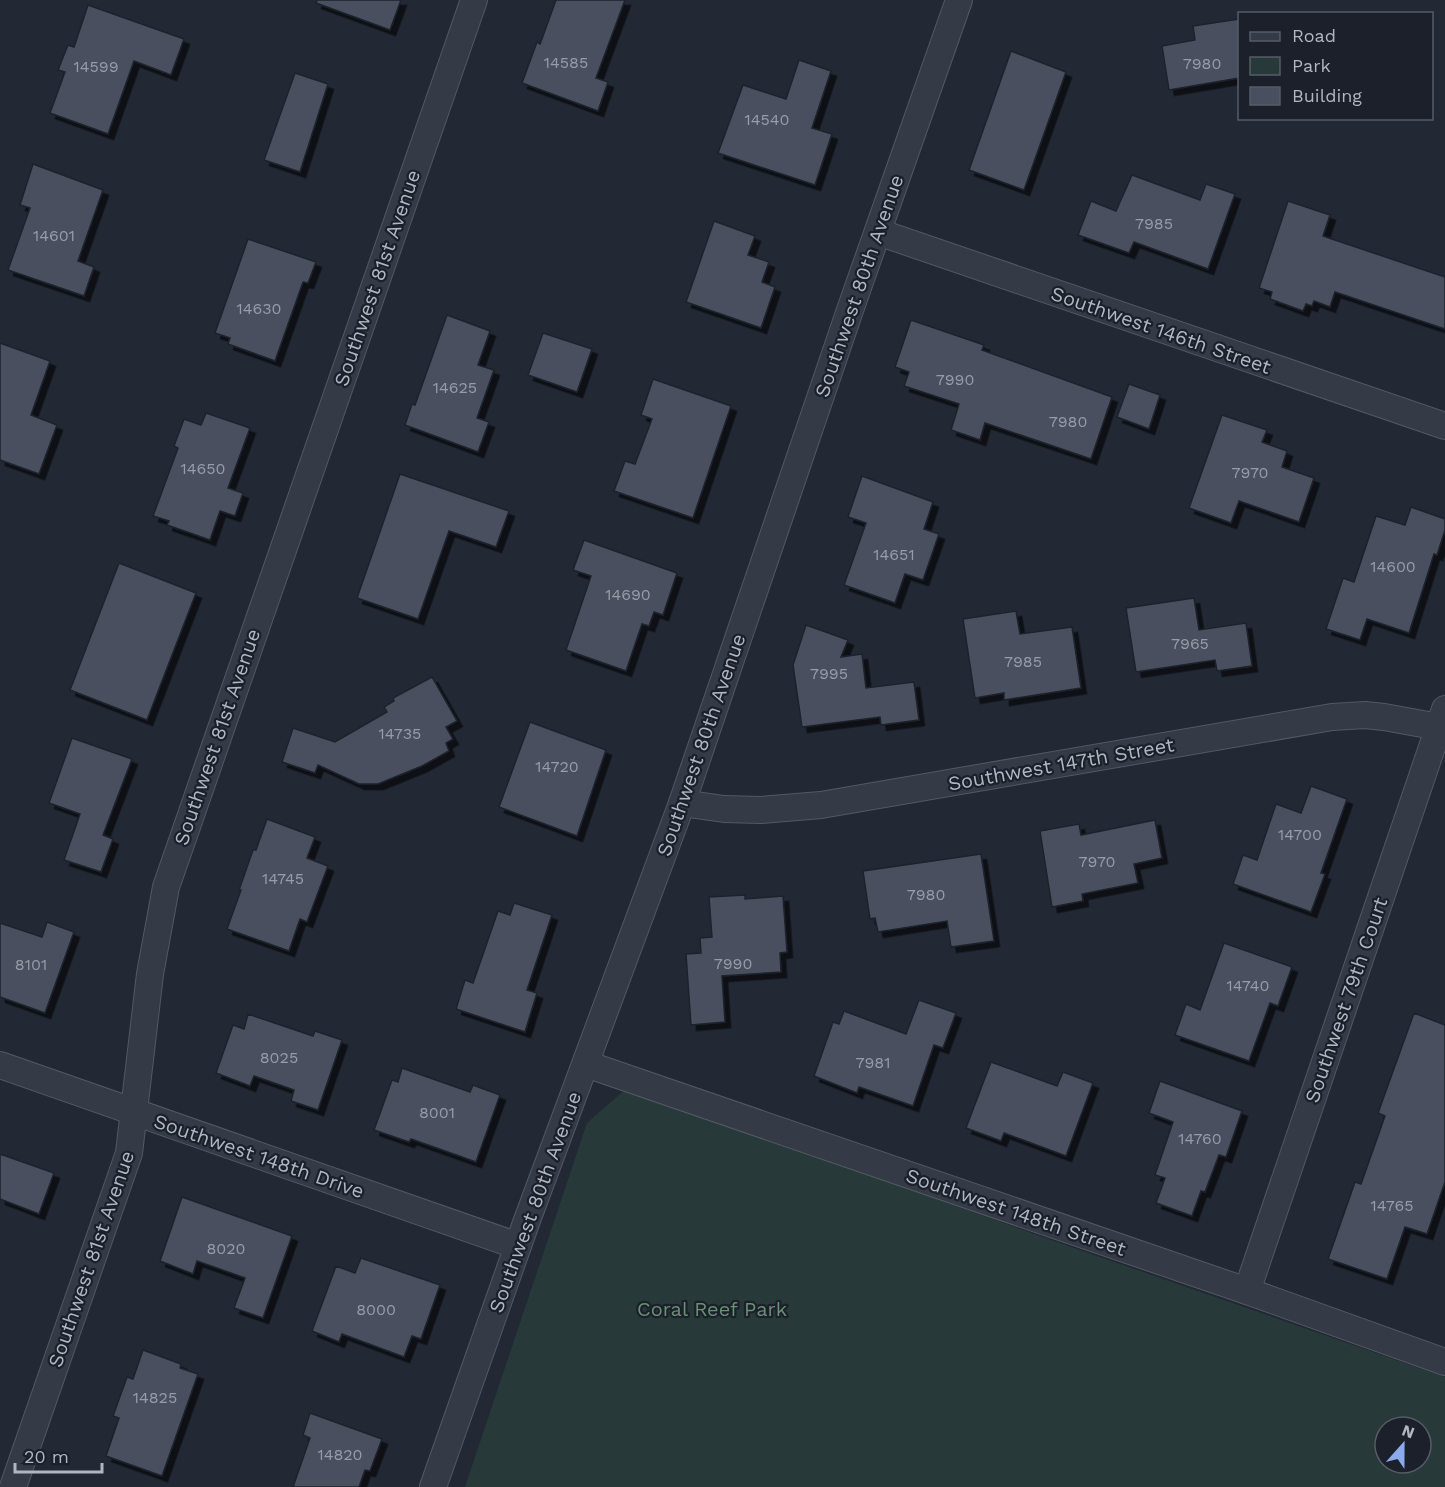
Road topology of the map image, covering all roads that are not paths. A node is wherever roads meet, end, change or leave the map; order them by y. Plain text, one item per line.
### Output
1 (474, 0) edge
2 (960, 0) edge
3 (878, 232) junction
4 (1445, 426) edge
5 (1442, 718) edge
6 (682, 803) junction
7 (586, 1064) junction
8 (0, 1065) edge
9 (135, 1113) junction
10 (518, 1246) junction
11 (1247, 1291) junction
12 (1445, 1362) edge
13 (14, 1487) edge
14 (433, 1487) edge

1 - 9 street, Southwest 81st Avenue
2 - 3 street, Southwest 80th Avenue
3 - 4 street, Southwest 146th Street
3 - 6 street, Southwest 80th Avenue
5 - 6 street, Southwest 147th Street
5 - 11 street, Southwest 79th Court
6 - 7 street, Southwest 80th Avenue
7 - 10 street, Southwest 80th Avenue
7 - 11 street, Southwest 148th Street
8 - 9 street, Southwest 148th Drive
9 - 10 street, Southwest 148th Drive
9 - 13 street, Southwest 81st Avenue
10 - 14 street, Southwest 80th Avenue
11 - 12 street, Southwest 148th Street

